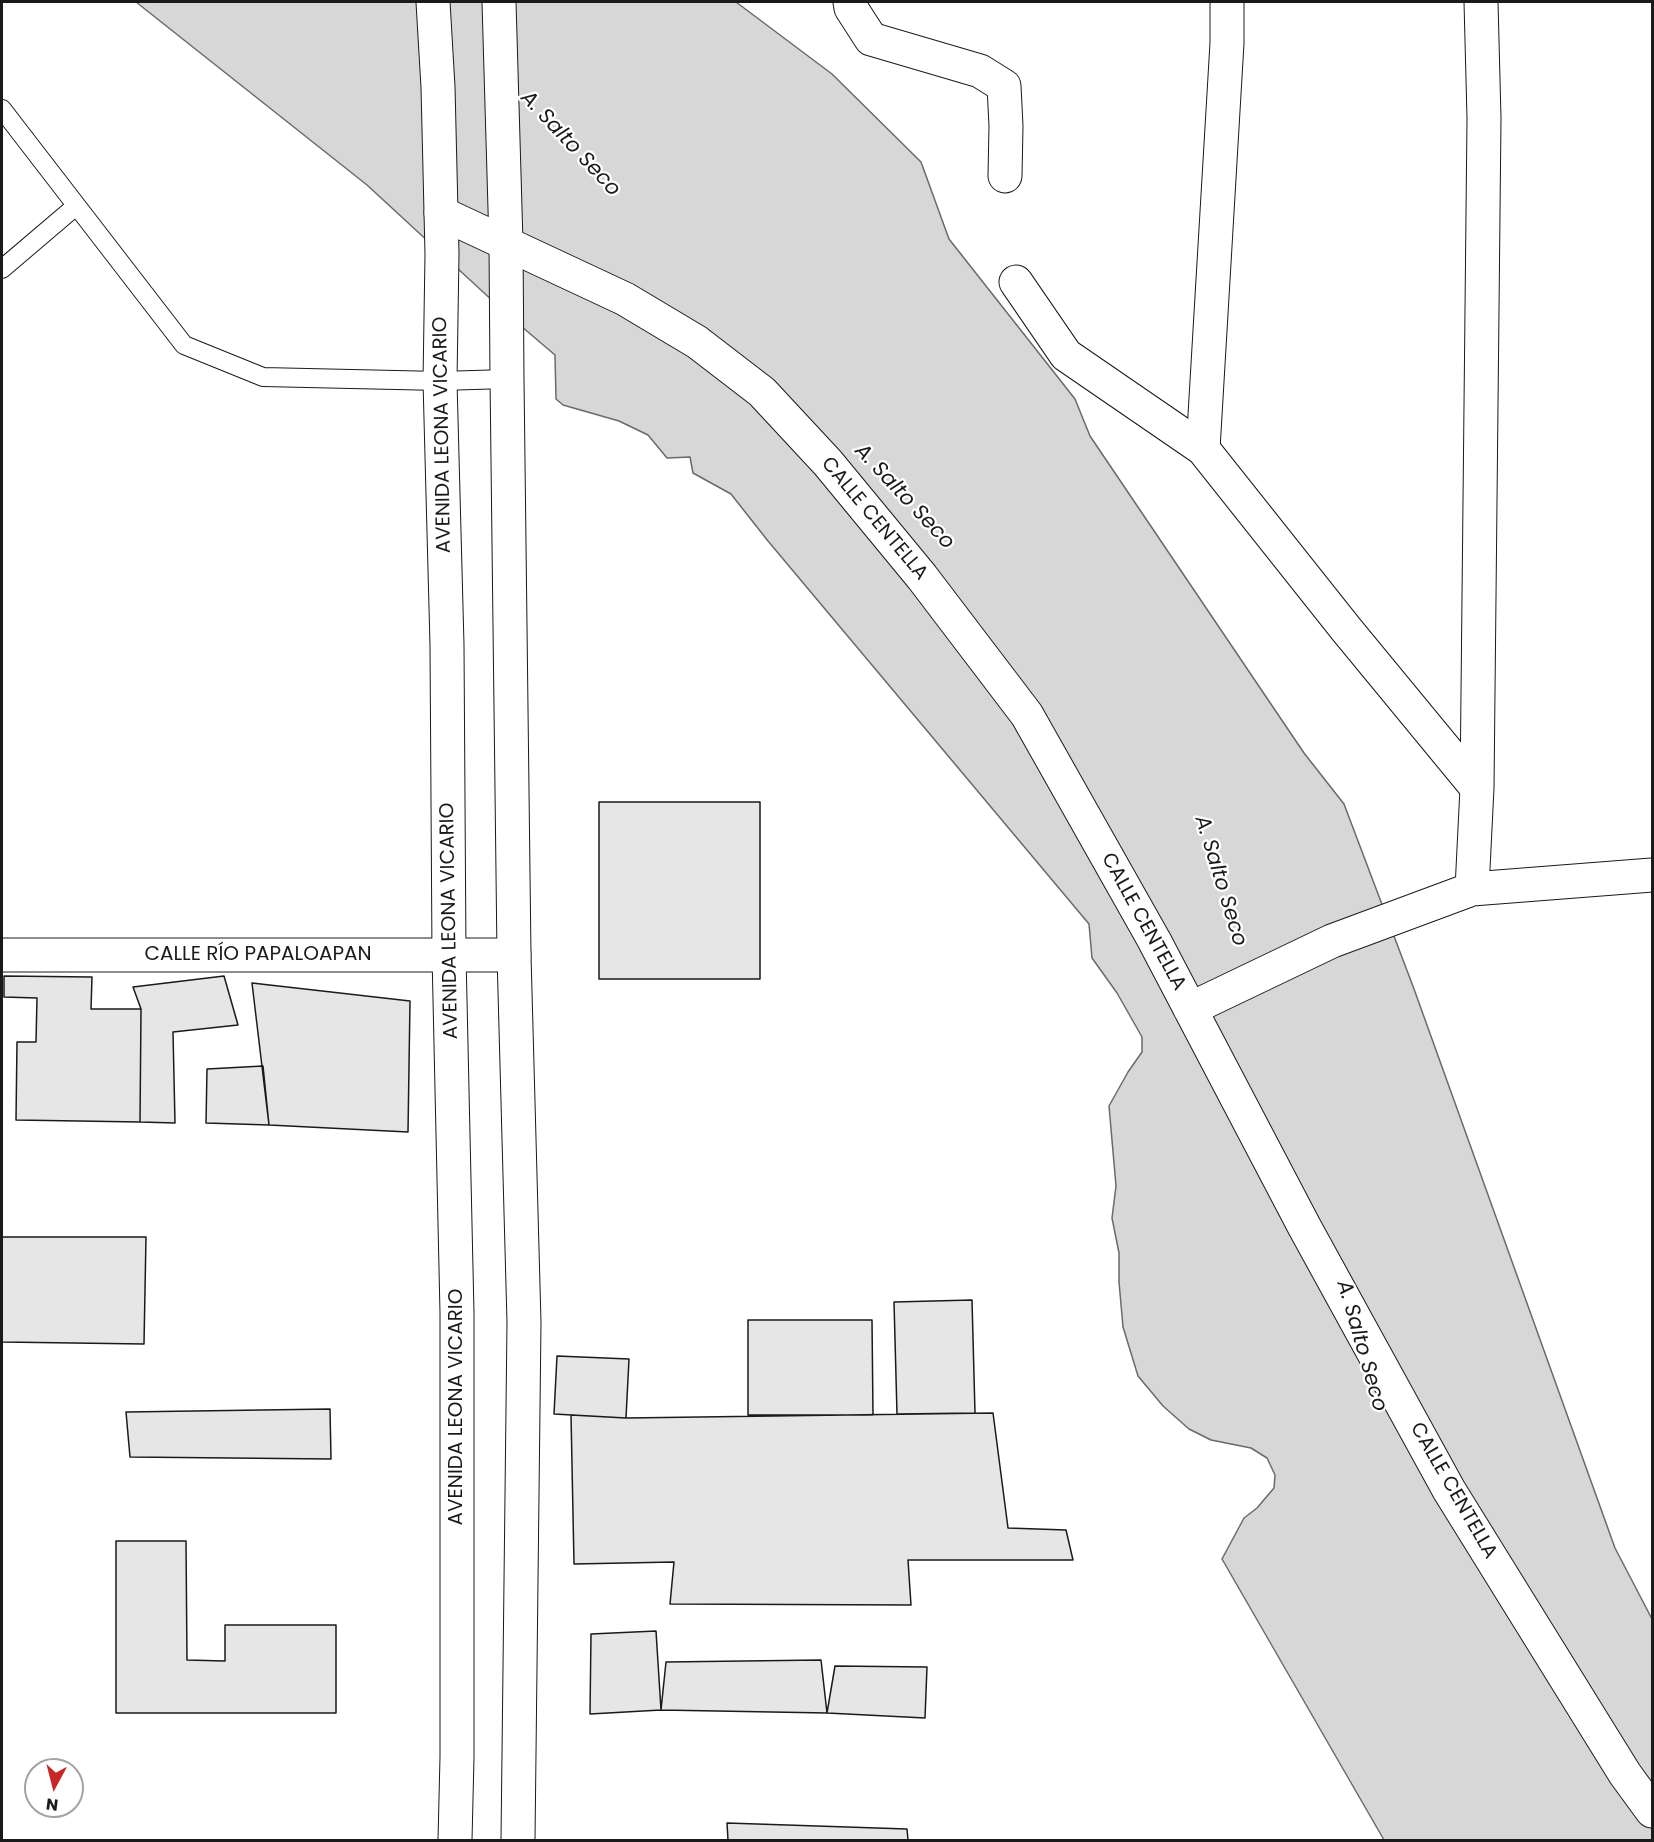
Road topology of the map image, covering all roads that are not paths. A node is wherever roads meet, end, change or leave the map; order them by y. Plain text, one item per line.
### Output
1 (433, 2) edge
2 (499, 2) edge
3 (850, 2) edge
4 (1227, 2) edge
5 (1481, 2) edge
6 (2, 109) edge
7 (1005, 176) dead end
8 (76, 206) junction
9 (441, 213) junction
10 (506, 243) junction
11 (2, 269) edge
12 (1016, 282) dead end
13 (507, 379) junction
14 (441, 381) junction
15 (1203, 449) junction
16 (1477, 788) junction
17 (1653, 875) edge
18 (1472, 889) junction
19 (2, 955) edge
20 (449, 955) junction
21 (514, 955) junction
22 (1190, 1009) junction
23 (1653, 1811) edge
24 (455, 1840) edge
25 (518, 1840) edge

1 - 9 street, AVENIDA LEONA VICARIO
2 - 10 street
3 - 7 street
4 - 15 street
5 - 16 street
6 - 8 lane
8 - 11 lane
8 - 14 lane
9 - 10 street, CALLE CENTELLA
9 - 14 street, AVENIDA LEONA VICARIO
10 - 13 street
10 - 22 street, CALLE CENTELLA
12 - 15 street
13 - 14 lane
13 - 21 street
14 - 20 street, AVENIDA LEONA VICARIO
15 - 16 street
16 - 18 street
17 - 18 street
18 - 22 street
19 - 20 street, CALLE RÍO PAPALOAPAN
20 - 21 street, CALLE RÍO PAPALOAPAN
20 - 24 street, AVENIDA LEONA VICARIO
21 - 25 street
22 - 23 street, CALLE CENTELLA

